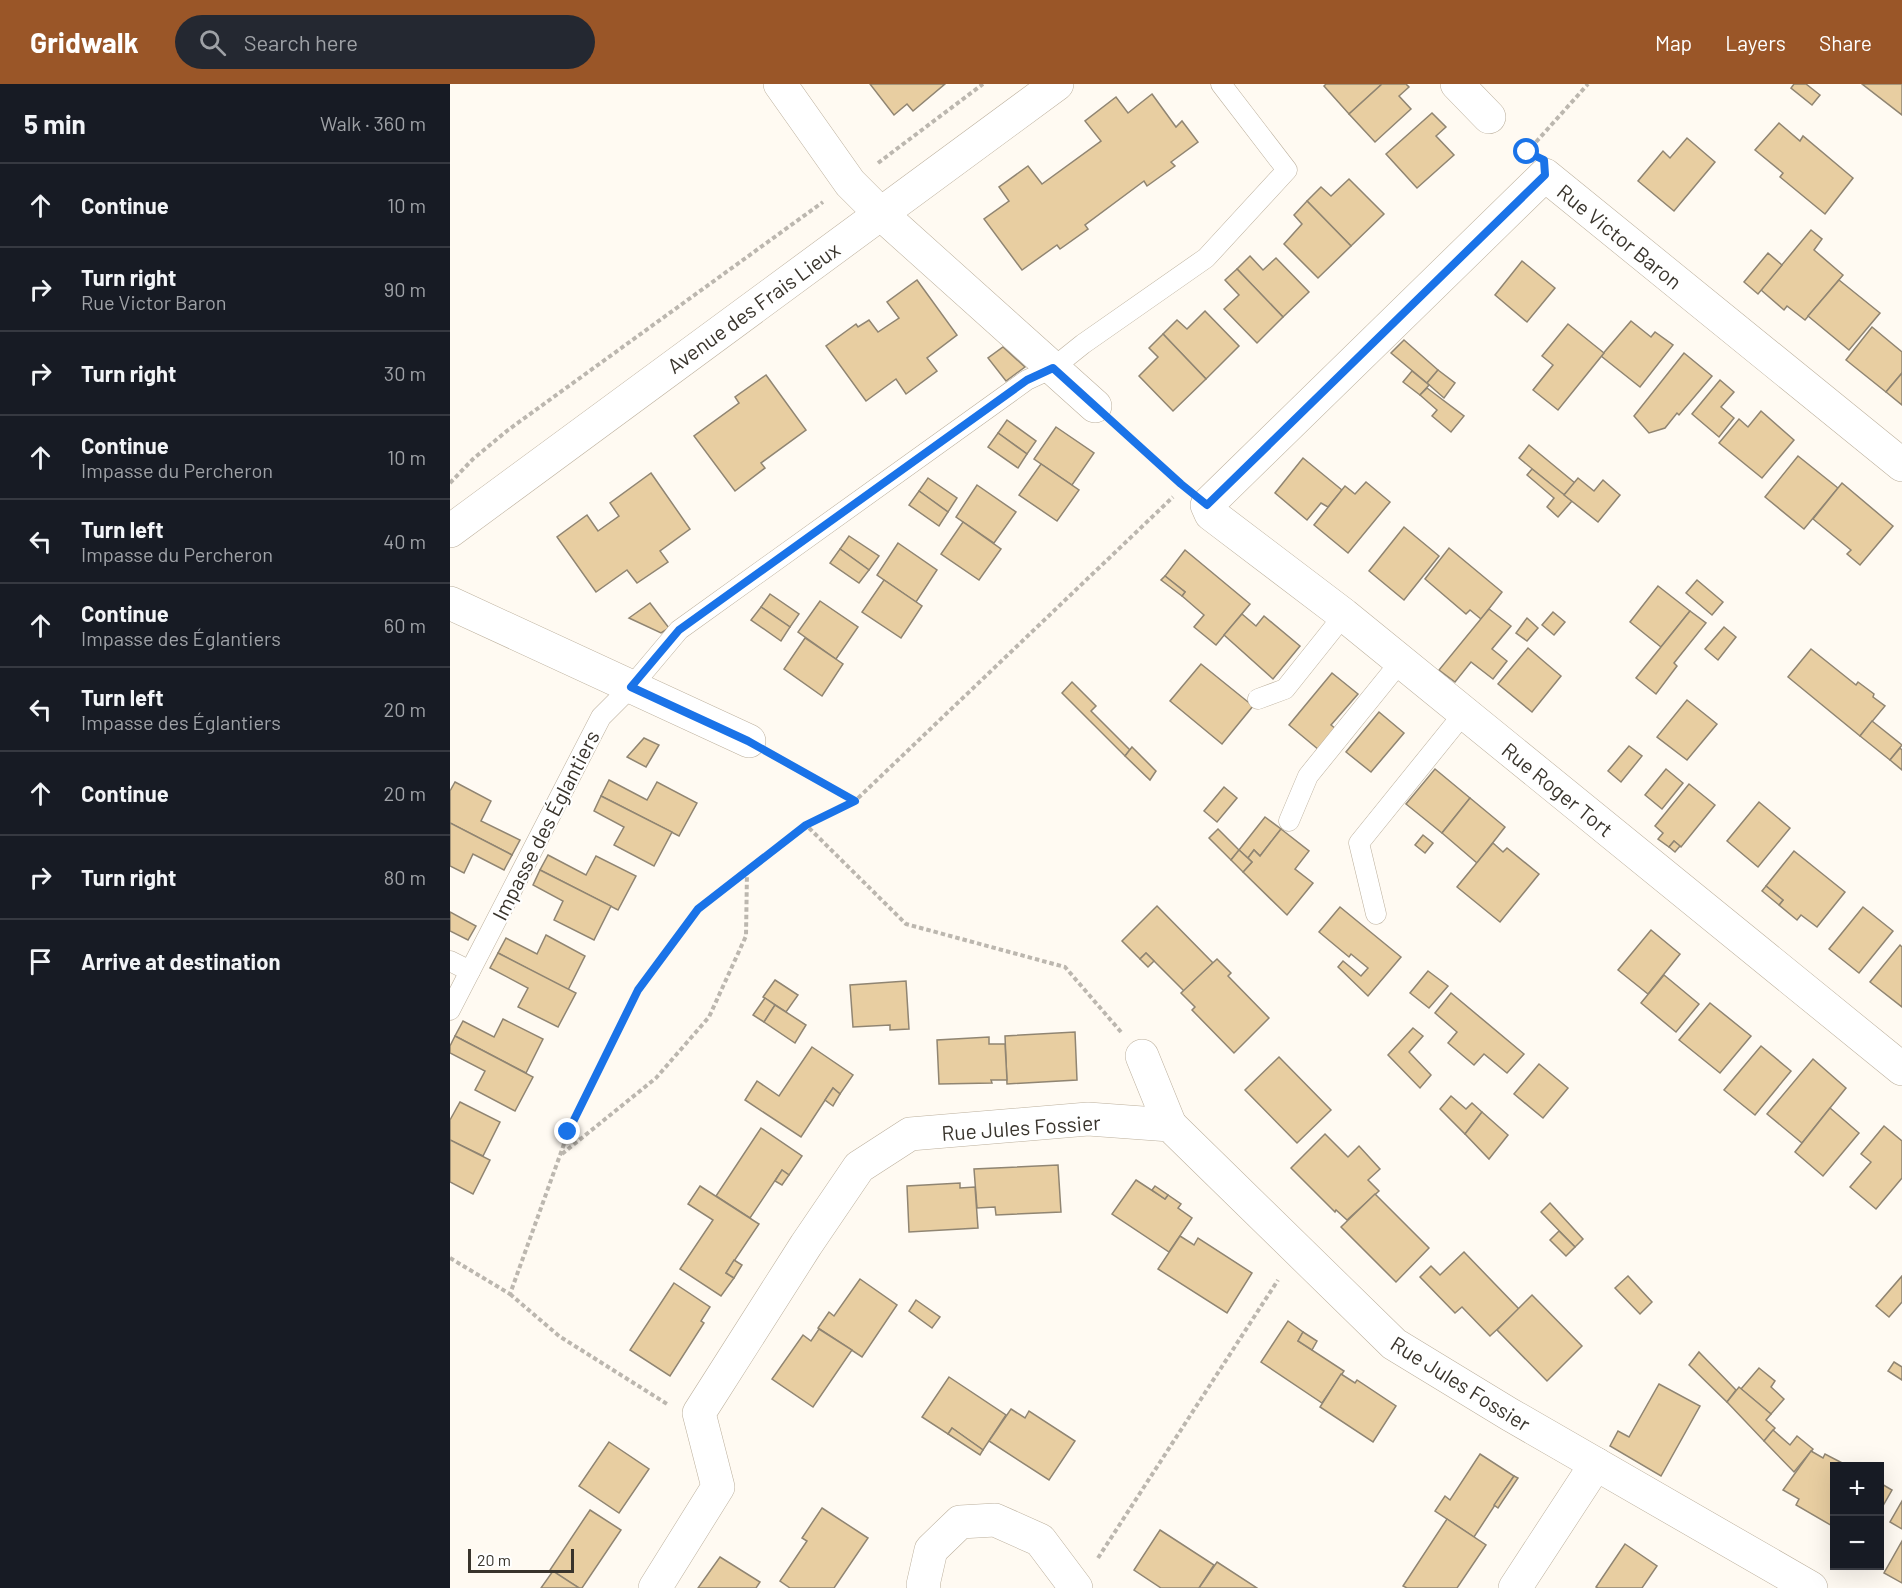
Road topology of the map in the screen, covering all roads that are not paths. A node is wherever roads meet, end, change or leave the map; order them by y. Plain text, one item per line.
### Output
1 (780, 84) edge
2 (1057, 84) edge
3 (1221, 84) edge
4 (1457, 84) edge
5 (1489, 117) dead end
6 (880, 213) junction
7 (1053, 368) junction
8 (1095, 406) road end
9 (1902, 465) edge
10 (1209, 509) joint
11 (450, 531) edge
12 (450, 603) edge
13 (1344, 615) junction
14 (1401, 661) junction
15 (631, 687) junction
16 (1258, 699) dead end
17 (1464, 713) junction
18 (748, 741) road end
19 (1290, 821) dead end
20 (1376, 914) dead end
21 (450, 961) edge
22 (470, 971) junction
23 (450, 1010) edge
24 (1142, 1056) road end
25 (1902, 1069) edge
26 (1170, 1125) junction
27 (1596, 1464) junction
28 (1074, 1587) edge
29 (655, 1588) edge
30 (924, 1588) edge
31 (1515, 1588) edge
32 (1811, 1588) edge

1 - 6 street
2 - 6 street, Avenue des Frais Lieux
3 - 7 lane, Impasse des Églantiers
4 - 5 street
6 - 7 street
6 - 11 street, Avenue des Frais Lieux
7 - 8 street
7 - 15 lane, Impasse des Églantiers
9 - 10 street, Rue Victor Baron
10 - 13 street, Rue Roger Tort
12 - 15 street
13 - 14 street, Rue Roger Tort
13 - 16 lane
14 - 17 street, Rue Roger Tort
14 - 19 lane
15 - 18 street
15 - 22 lane, Impasse des Églantiers
17 - 20 lane
17 - 25 street, Rue Roger Tort
21 - 22 lane
22 - 23 lane, Impasse des Églantiers
24 - 26 street
26 - 27 street, Rue Jules Fossier
26 - 29 street, Rue Jules Fossier
27 - 31 street
27 - 32 street, Rue Jules Fossier
28 - 30 street

